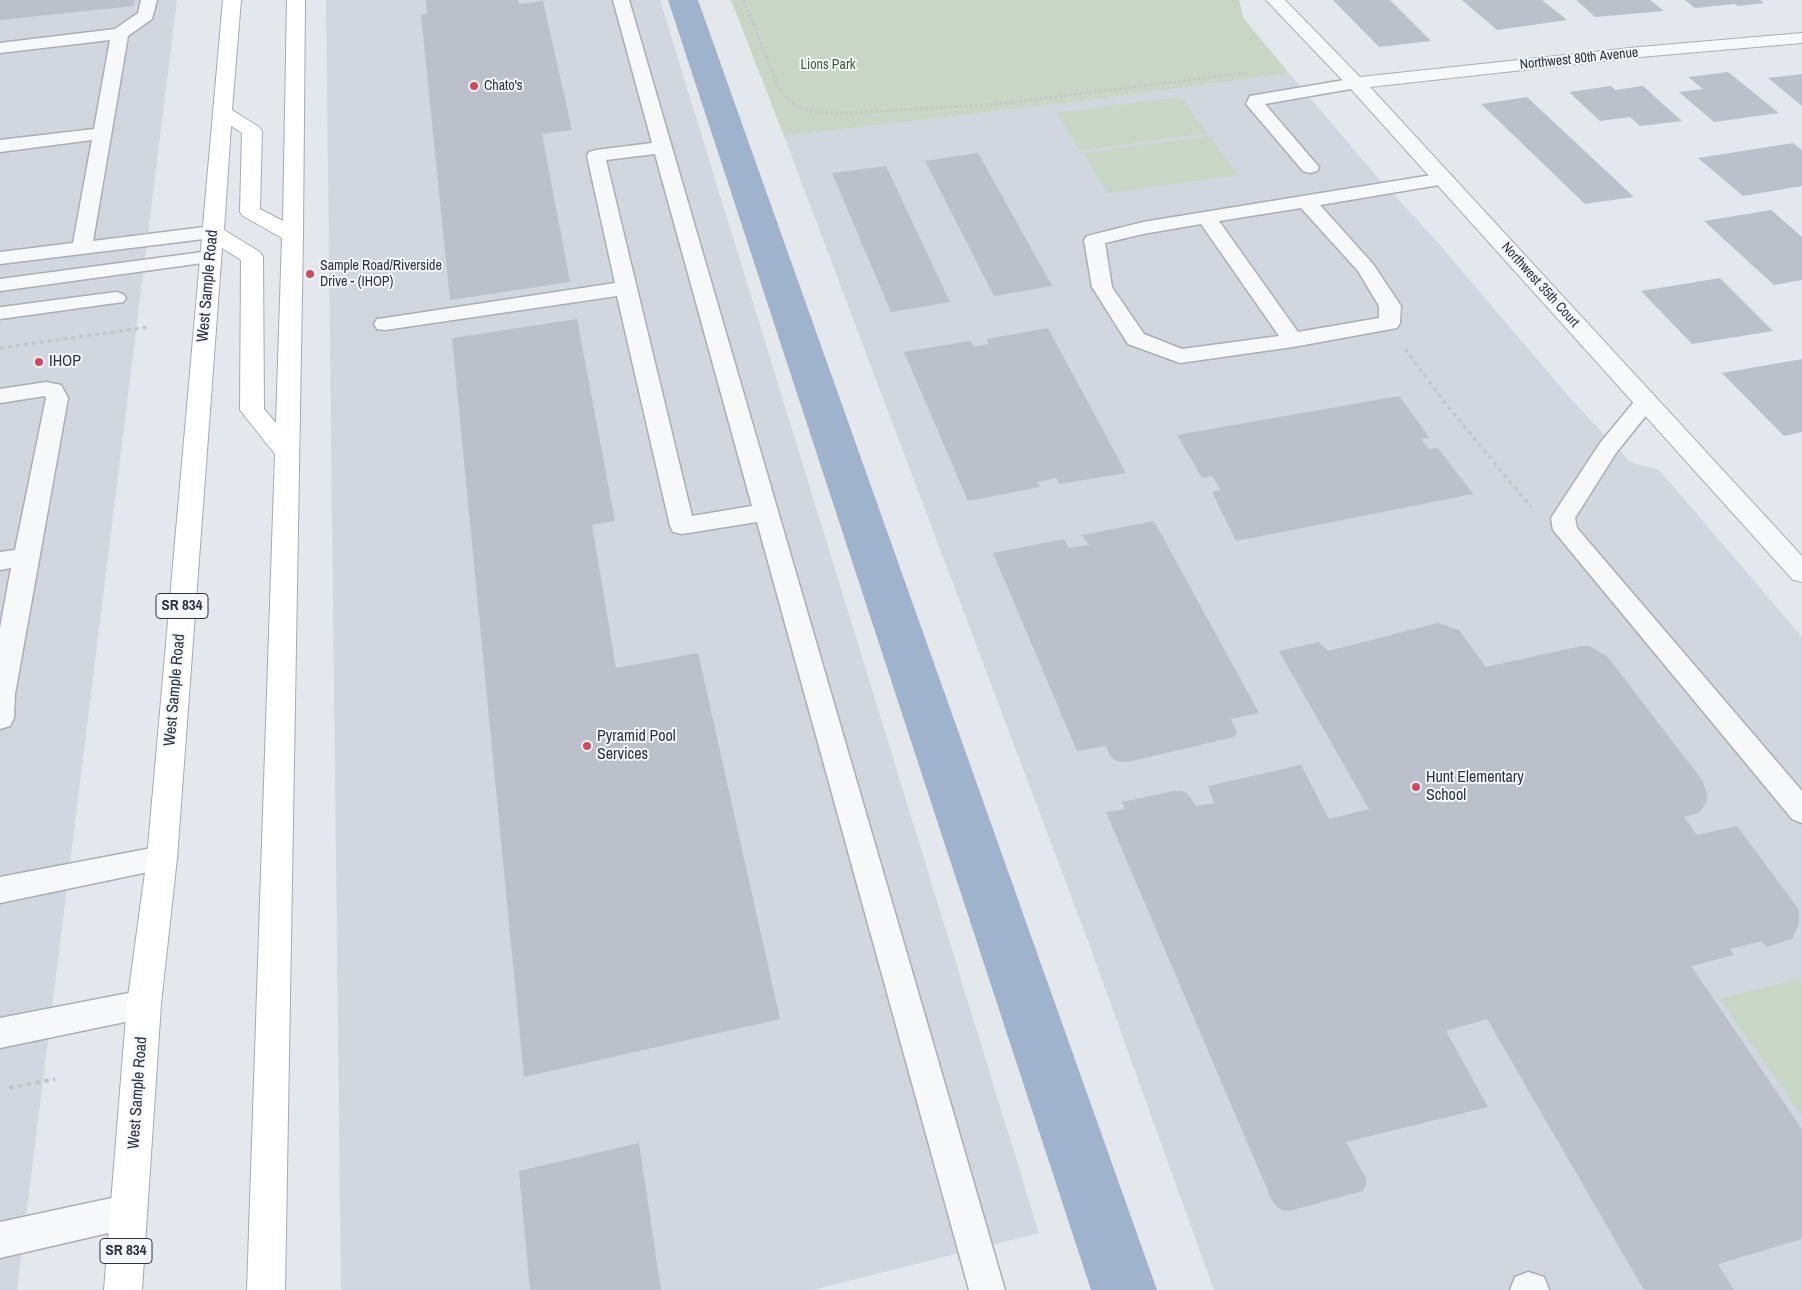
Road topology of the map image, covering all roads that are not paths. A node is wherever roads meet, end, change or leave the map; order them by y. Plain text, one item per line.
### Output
1 (149, 0) edge
2 (232, 0) edge
3 (296, 0) edge
4 (621, 0) edge
5 (1275, 0) edge
6 (120, 34) junction
7 (1802, 38) edge
8 (0, 48) edge
9 (1356, 83) junction
10 (222, 111) junction
11 (103, 132) junction
12 (0, 146) edge
13 (663, 147) junction
14 (1310, 167) dead end
15 (1444, 179) junction
16 (1306, 201) junction
17 (1206, 217) junction
18 (293, 235) junction
19 (211, 244) junction
20 (82, 247) junction
21 (0, 258) edge
22 (4, 284) edge
23 (626, 288) junction
24 (116, 298) dead end
25 (1, 313) edge
26 (385, 324) dead end
27 (1293, 340) junction
28 (0, 396) edge
29 (1646, 402) junction
30 (286, 450) junction
31 (766, 512) junction
32 (26, 557) junction
33 (0, 561) edge
34 (1802, 574) edge
35 (0, 718) edge
36 (1802, 811) edge
37 (162, 858) junction
38 (0, 890) edge
39 (144, 1004) junction
40 (0, 1033) edge
41 (130, 1211) junction
42 (0, 1240) edge
43 (122, 1290) edge
44 (266, 1290) edge
45 (987, 1290) edge

1 - 6 lane
2 - 10 main road, West Sample Road / SR 834
3 - 18 main road
4 - 13 lane
5 - 9 street, Northwest 35th Court
6 - 8 lane
6 - 11 lane
7 - 9 street, Northwest 80th Avenue
9 - 14 lane
9 - 15 street, Northwest 35th Court
10 - 18 main road
10 - 19 main road, West Sample Road / SR 834
11 - 12 lane
11 - 20 lane
13 - 23 lane
13 - 31 lane
15 - 16 lane
15 - 29 street, Northwest 35th Court
16 - 17 lane
16 - 27 lane
17 - 27 lane
17 - 27 lane
18 - 30 main road
19 - 20 lane
19 - 22 lane
19 - 30 main road
19 - 37 main road, West Sample Road / SR 834
20 - 21 lane
22 - 25 lane
23 - 26 lane
23 - 31 lane
24 - 25 lane
28 - 32 lane
29 - 34 street, Northwest 35th Court
29 - 36 lane
30 - 44 main road
31 - 45 lane
32 - 33 lane
32 - 35 lane
37 - 38 lane
37 - 39 main road, West Sample Road / SR 834
39 - 40 lane
39 - 41 main road, West Sample Road / SR 834
41 - 42 lane
41 - 43 main road, West Sample Road / SR 834

